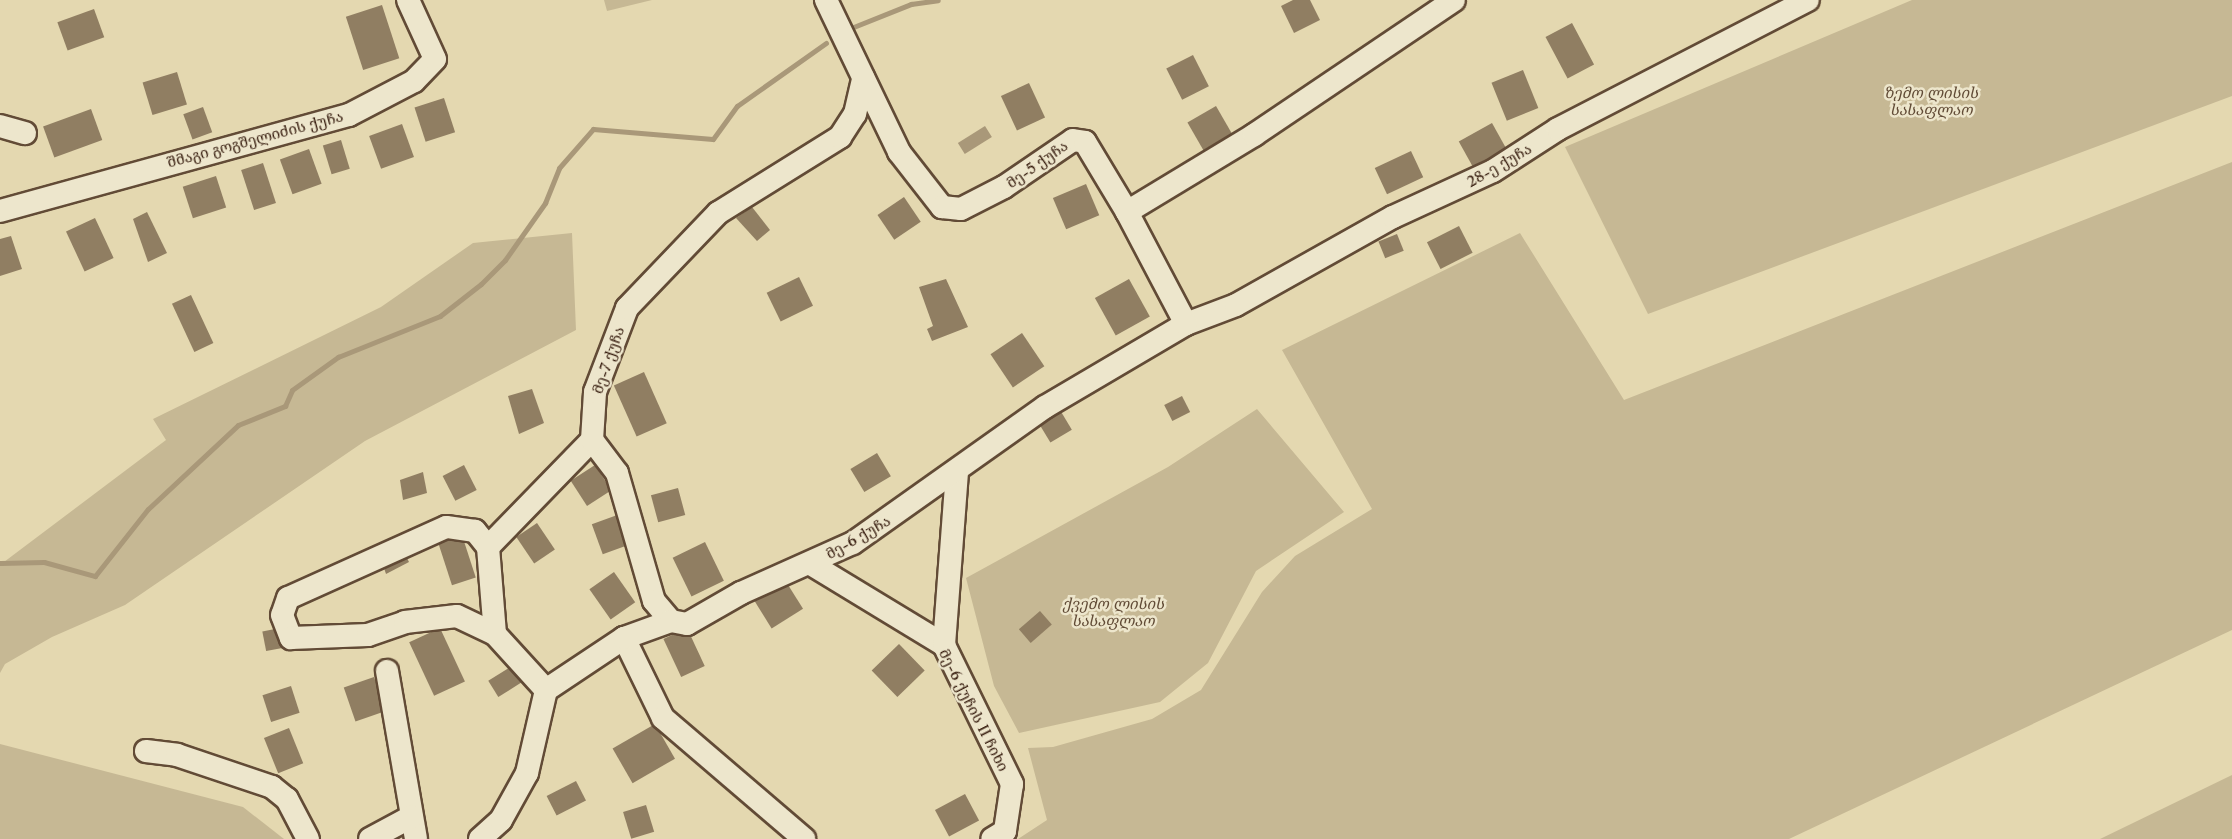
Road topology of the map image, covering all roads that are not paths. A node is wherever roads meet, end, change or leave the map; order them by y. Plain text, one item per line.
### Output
1 (408, 0) edge
2 (826, 0) edge
3 (1454, 0) edge
4 (1809, 0) edge
5 (863, 78) junction
6 (0, 126) edge
7 (25, 133) dead end
8 (0, 211) edge
9 (1128, 212) junction
10 (1186, 324) junction
11 (592, 440) junction
12 (957, 473) junction
13 (488, 547) junction
14 (811, 564) junction
15 (671, 621) junction
16 (495, 634) junction
17 (624, 638) junction
18 (944, 645) junction
19 (387, 671) dead end
20 (546, 690) junction
21 (146, 751) dead end
22 (411, 817) junction
23 (308, 839) edge
24 (370, 839) edge
25 (416, 839) edge
26 (480, 839) edge
27 (804, 839) edge
28 (992, 839) edge

1 - 8 street, შმაგი გოგშელიძის ქუჩა
2 - 5 street, მე-5 ქუჩა
3 - 9 street
4 - 10 street, 28-ე ქუჩა
5 - 9 street, მე-5 ქუჩა
5 - 11 street, მე-7 ქუჩა
6 - 7 street
9 - 10 street
10 - 12 street, მე-6 ქუჩა
11 - 13 street
11 - 15 street
12 - 14 street, მე-6 ქუჩა
12 - 18 street
13 - 16 street
13 - 16 street
14 - 15 street, მე-6 ქუჩა
14 - 18 street, მე-6 ქუჩის II ჩიხი
15 - 17 street, მე-6 ქუჩა
16 - 20 street
17 - 20 street, მე-6 ქუჩა
17 - 27 street
18 - 28 street, მე-6 ქუჩის II ჩიხი
19 - 22 street
20 - 26 street
21 - 23 street
22 - 24 street
22 - 25 street

